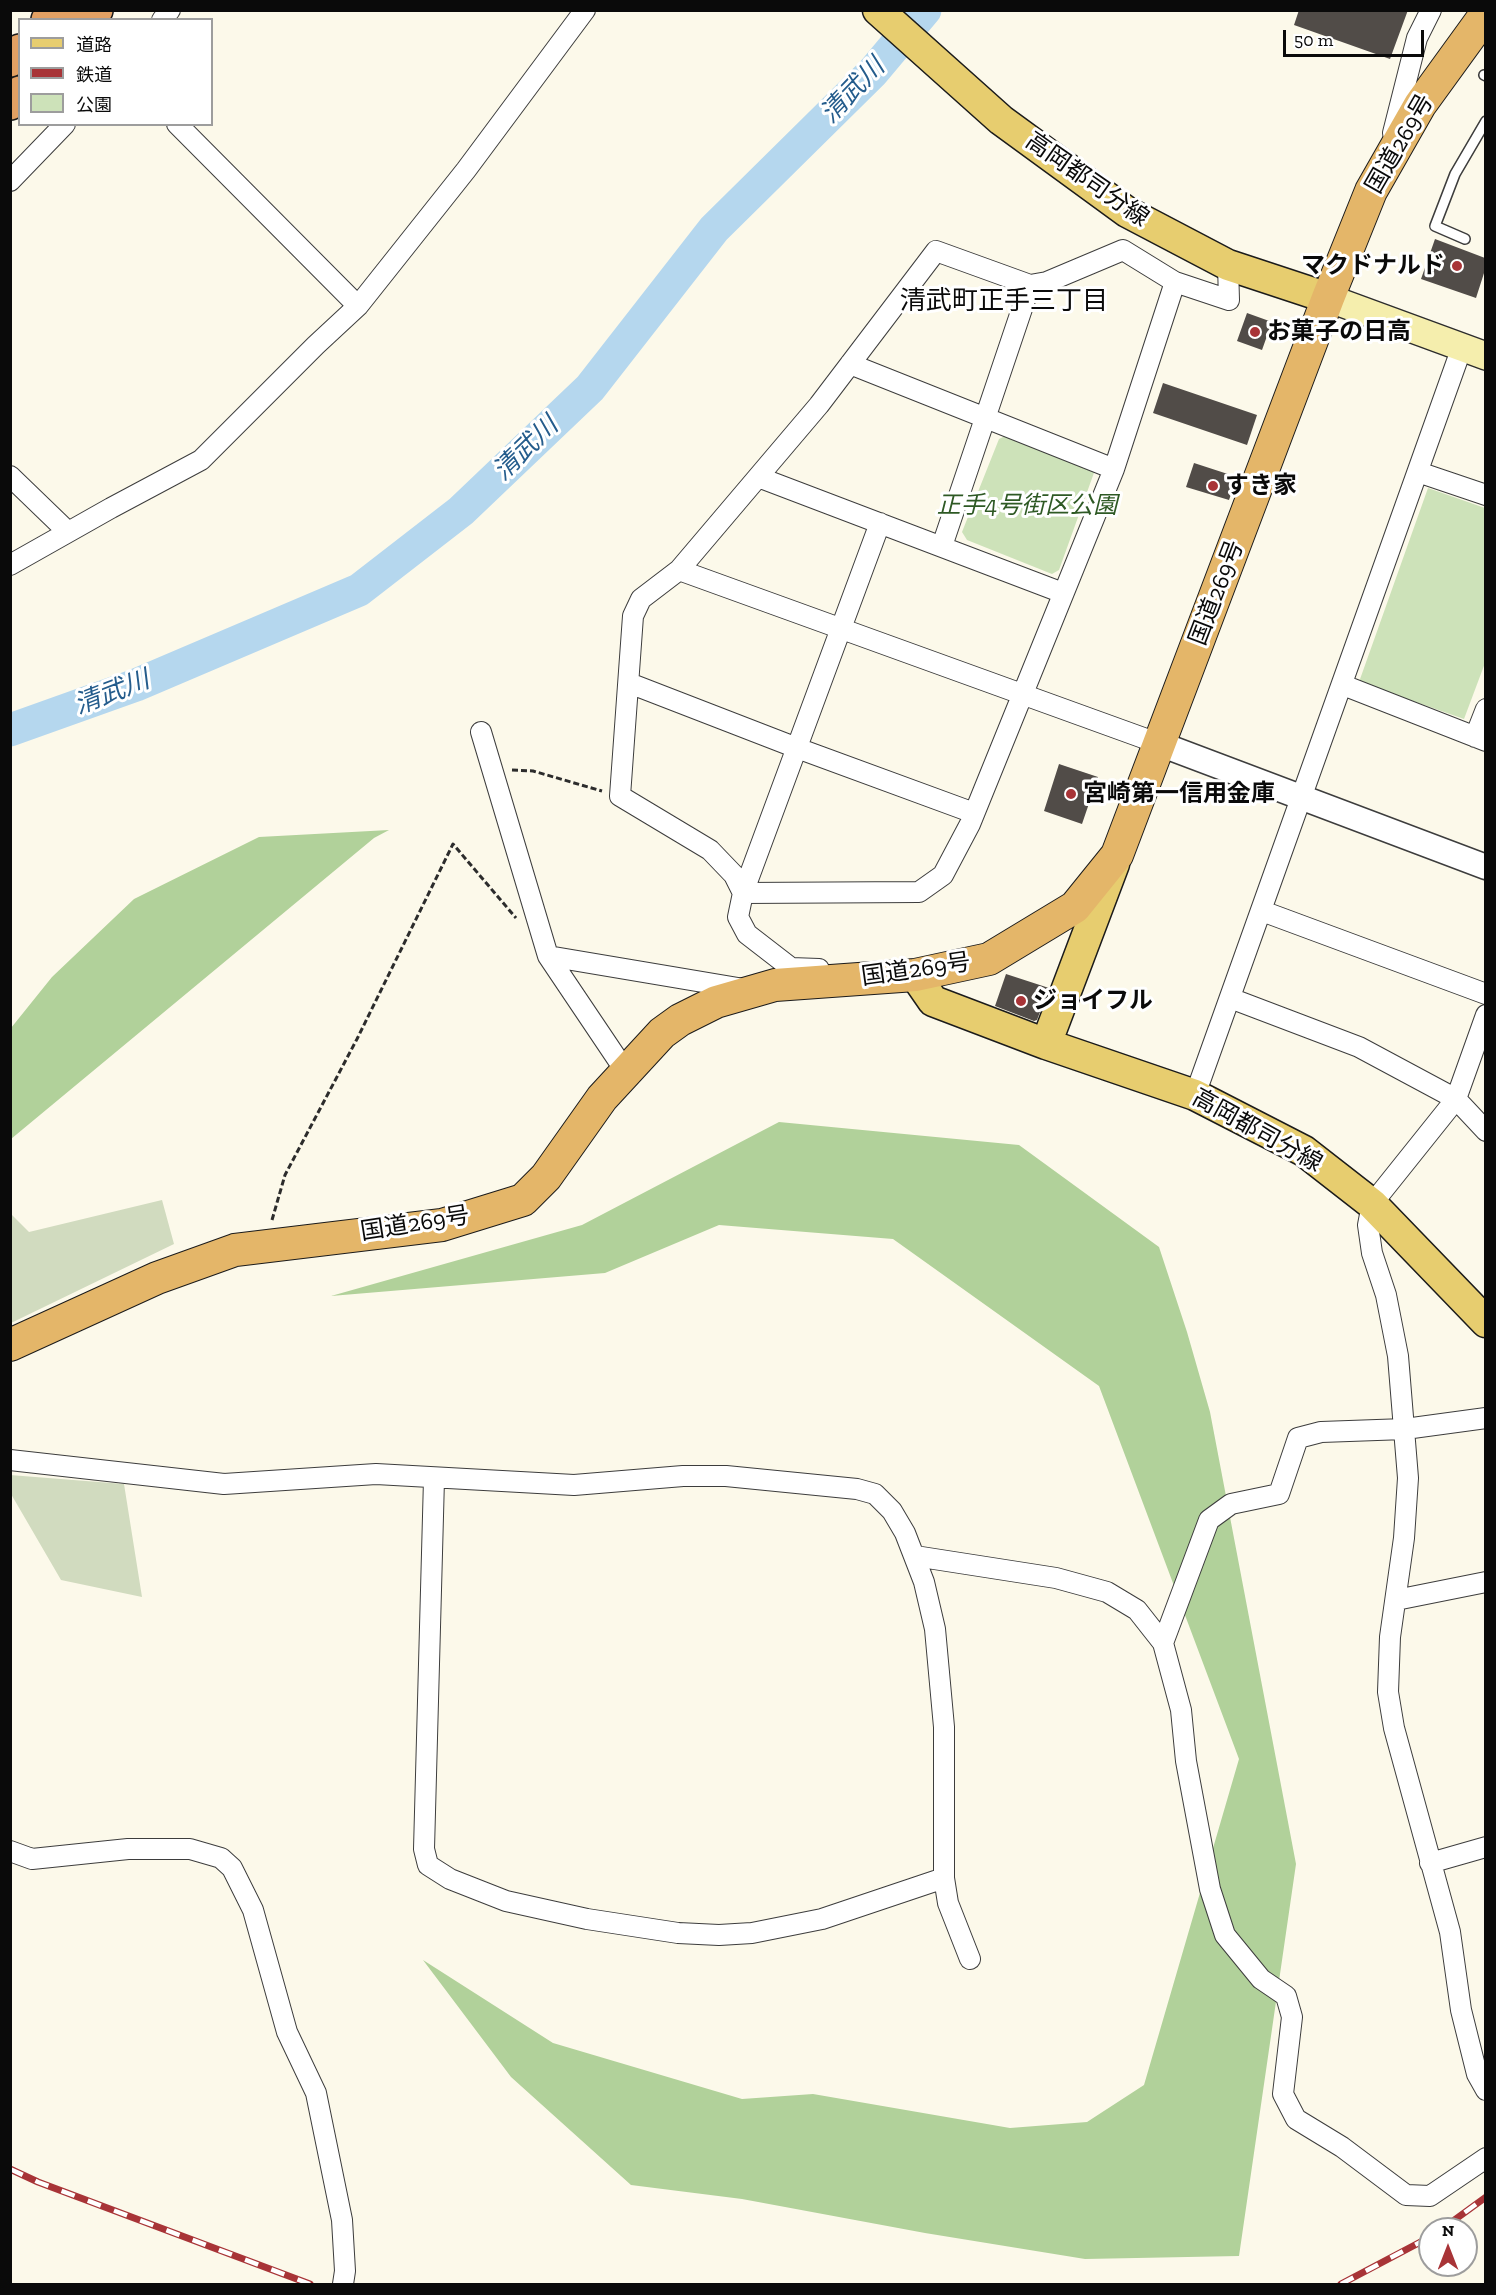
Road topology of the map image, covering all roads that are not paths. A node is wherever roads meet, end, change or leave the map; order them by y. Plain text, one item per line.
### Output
1 (585, 10) edge
2 (878, 10) edge
3 (1431, 10) edge
4 (1478, 15) edge
5 (1485, 121) edge
6 (62, 126) edge
7 (179, 126) edge
8 (10, 181) edge
9 (1371, 191) junction
10 (1465, 239) dead end
11 (1228, 266) junction
12 (1175, 282) junction
13 (1030, 285) junction
14 (1328, 298) junction
15 (358, 306) junction
16 (1474, 352) edge
17 (850, 364) junction
18 (985, 418) junction
19 (1114, 469) junction
20 (1418, 472) junction
21 (10, 476) edge
22 (758, 477) junction
23 (1485, 495) edge
24 (880, 523) junction
25 (68, 532) junction
26 (942, 546) junction
27 (10, 565) edge
28 (679, 570) junction
29 (1063, 592) junction
30 (841, 629) junction
31 (629, 683) junction
32 (1343, 685) junction
33 (1022, 694) junction
34 (1485, 709) edge
35 (481, 732) dead end
36 (1480, 739) edge
37 (1160, 744) junction
38 (797, 748) junction
39 (1303, 798) junction
40 (974, 813) junction
41 (1117, 855) junction
42 (1485, 867) edge
43 (743, 893) junction
44 (1262, 911) junction
45 (548, 956) junction
46 (915, 975) junction
47 (755, 991) junction
48 (1485, 994) edge
49 (1230, 998) junction
50 (1485, 1015) edge
51 (1046, 1044) junction
52 (626, 1072) junction
53 (1195, 1095) junction
54 (1456, 1099) junction
55 (1485, 1131) edge
56 (1372, 1204) junction
57 (1485, 1322) edge
58 (10, 1344) edge
59 (1485, 1418) edge
60 (1405, 1429) junction
61 (10, 1460) edge
62 (434, 1479) junction
63 (915, 1556) junction
64 (1485, 1582) edge
65 (1396, 1600) junction
66 (1163, 1643) junction
67 (1485, 1847) edge
68 (10, 1851) edge
69 (1430, 1863) junction
70 (944, 1878) junction
71 (970, 1959) dead end
72 (1485, 2090) edge
73 (1485, 2158) edge
74 (343, 2284) edge

1 - 15 street
2 - 11 main road, 高岡都司分線
3 - 9 street
4 - 9 highway, 国道269号
5 - 10 lane
6 - 8 street
7 - 15 street
9 - 14 highway, 国道269号
11 - 12 street
11 - 14 main road, 高岡都司分線
12 - 13 street
12 - 19 street
13 - 17 street
13 - 18 street
14 - 16 main road
14 - 37 highway, 国道269号
15 - 25 street
16 - 20 street
17 - 18 street
17 - 22 street
18 - 19 street
18 - 26 street
19 - 29 street
20 - 23 street
20 - 32 street
21 - 25 street
22 - 24 street
22 - 28 street
24 - 26 street
24 - 30 street
25 - 27 street
26 - 29 street
28 - 30 street
28 - 31 street
29 - 33 street
30 - 33 street
30 - 38 street
31 - 38 street
31 - 43 street
32 - 36 street
32 - 39 street
33 - 37 street
33 - 40 street
34 - 36 street
35 - 45 street
37 - 39 street
37 - 41 highway, 国道269号
38 - 40 street
38 - 43 street
39 - 42 street
39 - 44 street
40 - 43 street
41 - 46 highway, 国道269号
41 - 51 main road
43 - 46 street
44 - 48 street
44 - 49 street
45 - 47 street
45 - 52 street
46 - 47 highway, 国道269号
46 - 51 main road, 高岡都司分線
47 - 52 highway, 国道269号
49 - 53 street
49 - 54 street
50 - 54 street
51 - 53 main road, 高岡都司分線
52 - 58 highway, 国道269号
53 - 56 main road, 高岡都司分線
54 - 55 street
54 - 56 street
56 - 57 main road, 高岡都司分線
56 - 60 street
59 - 60 street
60 - 65 street
60 - 66 street
61 - 62 street
62 - 63 street
62 - 70 street
63 - 66 street
63 - 70 street
64 - 65 street
65 - 69 street
66 - 73 street
67 - 69 street
68 - 74 street
69 - 72 street
70 - 71 street

